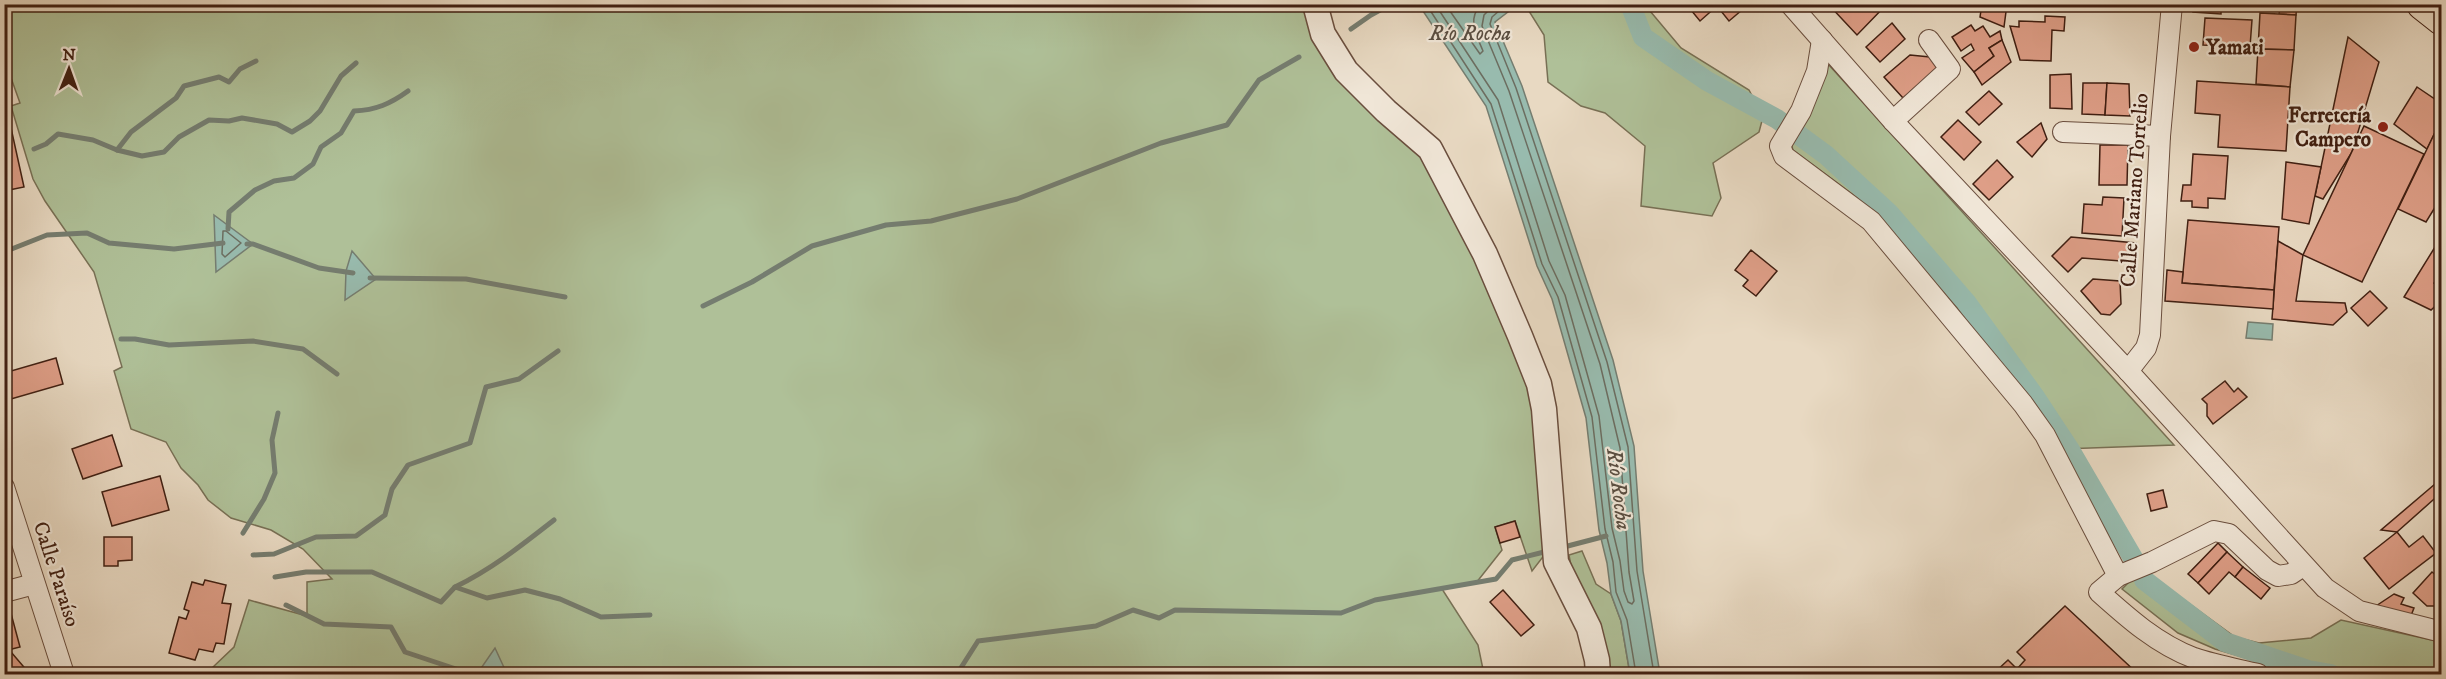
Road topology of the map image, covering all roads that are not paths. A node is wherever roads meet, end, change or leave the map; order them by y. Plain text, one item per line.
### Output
1 (1315, 4) edge
2 (1790, 4) edge
3 (2172, 4) edge
4 (2423, 4) edge
5 (2442, 19) edge
6 (1822, 40) junction
7 (1929, 40) dead end
8 (1893, 121) junction
9 (2063, 132) dead end
10 (2160, 136) junction
11 (2128, 371) junction
12 (4, 487) edge
13 (2303, 566) junction
14 (2118, 576) junction
15 (34, 584) junction
16 (4, 592) edge
17 (2442, 632) edge
18 (64, 675) edge
19 (1598, 675) edge
20 (2258, 675) edge

1 - 19 street
2 - 6 street
3 - 10 street, Calle Mariano Torrelio
4 - 5 highway
6 - 8 street
6 - 14 street
7 - 8 street
8 - 11 street
9 - 10 street
10 - 11 street, Calle Mariano Torrelio
11 - 13 street
12 - 15 street, Calle Paraíso
13 - 14 street
13 - 17 street
14 - 20 street
15 - 16 street
15 - 18 street, Calle Paraíso

